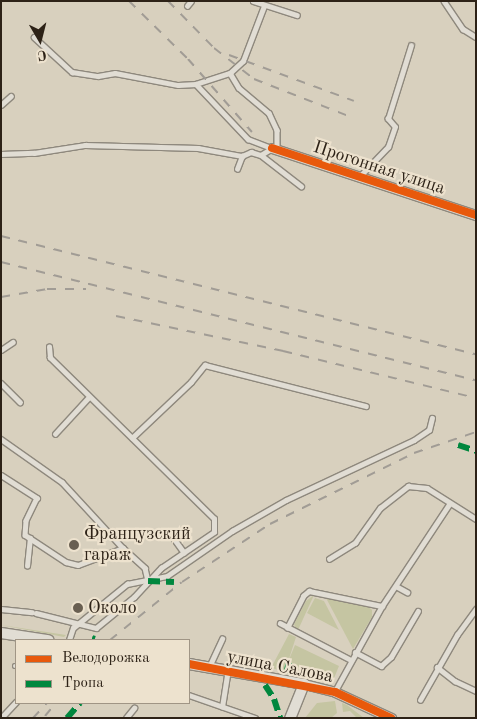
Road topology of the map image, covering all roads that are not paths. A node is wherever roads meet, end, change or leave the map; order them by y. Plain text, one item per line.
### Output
1 (253, 1) edge
2 (444, 1) edge
3 (264, 6) junction
4 (297, 15) dead end
5 (34, 37) dead end
6 (476, 37) edge
7 (410, 45) dead end
8 (230, 73) junction
9 (196, 84) junction
10 (11, 96) dead end
11 (1, 105) edge
12 (275, 149) junction
13 (1, 154) edge
14 (261, 155) junction
15 (242, 156) junction
16 (237, 169) dead end
17 (363, 180) junction
18 (302, 186) dead end
19 (476, 215) edge
20 (13, 342) dead end
21 (49, 347) dead end
22 (1, 350) edge
23 (1, 383) edge
24 (89, 397) junction
25 (20, 402) dead end
26 (366, 406) dead end
27 (432, 418) dead end
28 (55, 434) dead end
29 (132, 438) junction
30 (1, 439) edge
31 (1, 475) edge
32 (450, 503) junction
33 (476, 518) edge
34 (170, 533) dead end
35 (30, 538) junction
36 (123, 548) junction
37 (184, 552) junction
38 (329, 559) dead end
39 (27, 566) dead end
40 (148, 581) junction
41 (396, 586) junction
42 (302, 589) dead end
43 (407, 592) dead end
44 (307, 594) junction
45 (382, 606) junction
46 (1, 609) edge
47 (476, 609) edge
48 (418, 611) dead end
49 (280, 623) dead end
50 (77, 624) junction
51 (287, 628) junction
52 (1, 633) edge
53 (41, 639) edge
54 (70, 639) edge
55 (222, 639) dead end
56 (355, 652) junction
57 (351, 660) junction
58 (190, 664) edge
59 (438, 666) junction
60 (209, 668) junction
61 (228, 671) junction
62 (304, 684) junction
63 (476, 691) edge
64 (335, 692) junction
65 (190, 695) edge
66 (420, 700) dead end
67 (15, 703) edge
68 (222, 707) junction
69 (134, 708) dead end
70 (1, 718) edge
71 (126, 718) edge
72 (255, 718) edge
73 (290, 718) edge
74 (391, 718) edge

1 - 3 lane
2 - 6 lane
3 - 4 lane
3 - 8 lane
5 - 9 lane
7 - 17 lane
8 - 9 lane
8 - 12 lane
9 - 12 lane
10 - 11 lane
12 - 14 lane
12 - 17 street, Прогонная улица
13 - 15 lane
14 - 15 lane
14 - 18 lane
15 - 16 lane
17 - 19 street, Прогонная улица
20 - 22 lane
21 - 24 lane
23 - 25 lane
24 - 28 lane
24 - 29 lane
26 - 29 lane
27 - 40 lane
29 - 37 lane
30 - 36 lane
31 - 35 lane
32 - 33 lane
32 - 38 lane
32 - 41 lane
34 - 37 lane
35 - 36 lane
35 - 39 lane
36 - 40 lane
37 - 40 lane
40 - 50 lane
40 - 50 lane
41 - 43 lane
41 - 45 lane
42 - 44 lane
44 - 45 lane
44 - 51 lane
45 - 56 lane
46 - 50 lane
47 - 59 lane
48 - 56 lane
49 - 51 lane
50 - 54 lane
51 - 57 lane
52 - 53 street
55 - 60 lane
56 - 57 lane
57 - 64 lane
58 - 60 street, улица Салова
59 - 63 lane
59 - 66 lane
60 - 61 street, улица Салова
61 - 62 street, улица Салова
61 - 68 lane
62 - 64 street, улица Салова
62 - 73 street
64 - 74 street, улица Салова
65 - 68 lane
67 - 70 lane
68 - 72 lane
69 - 71 lane

